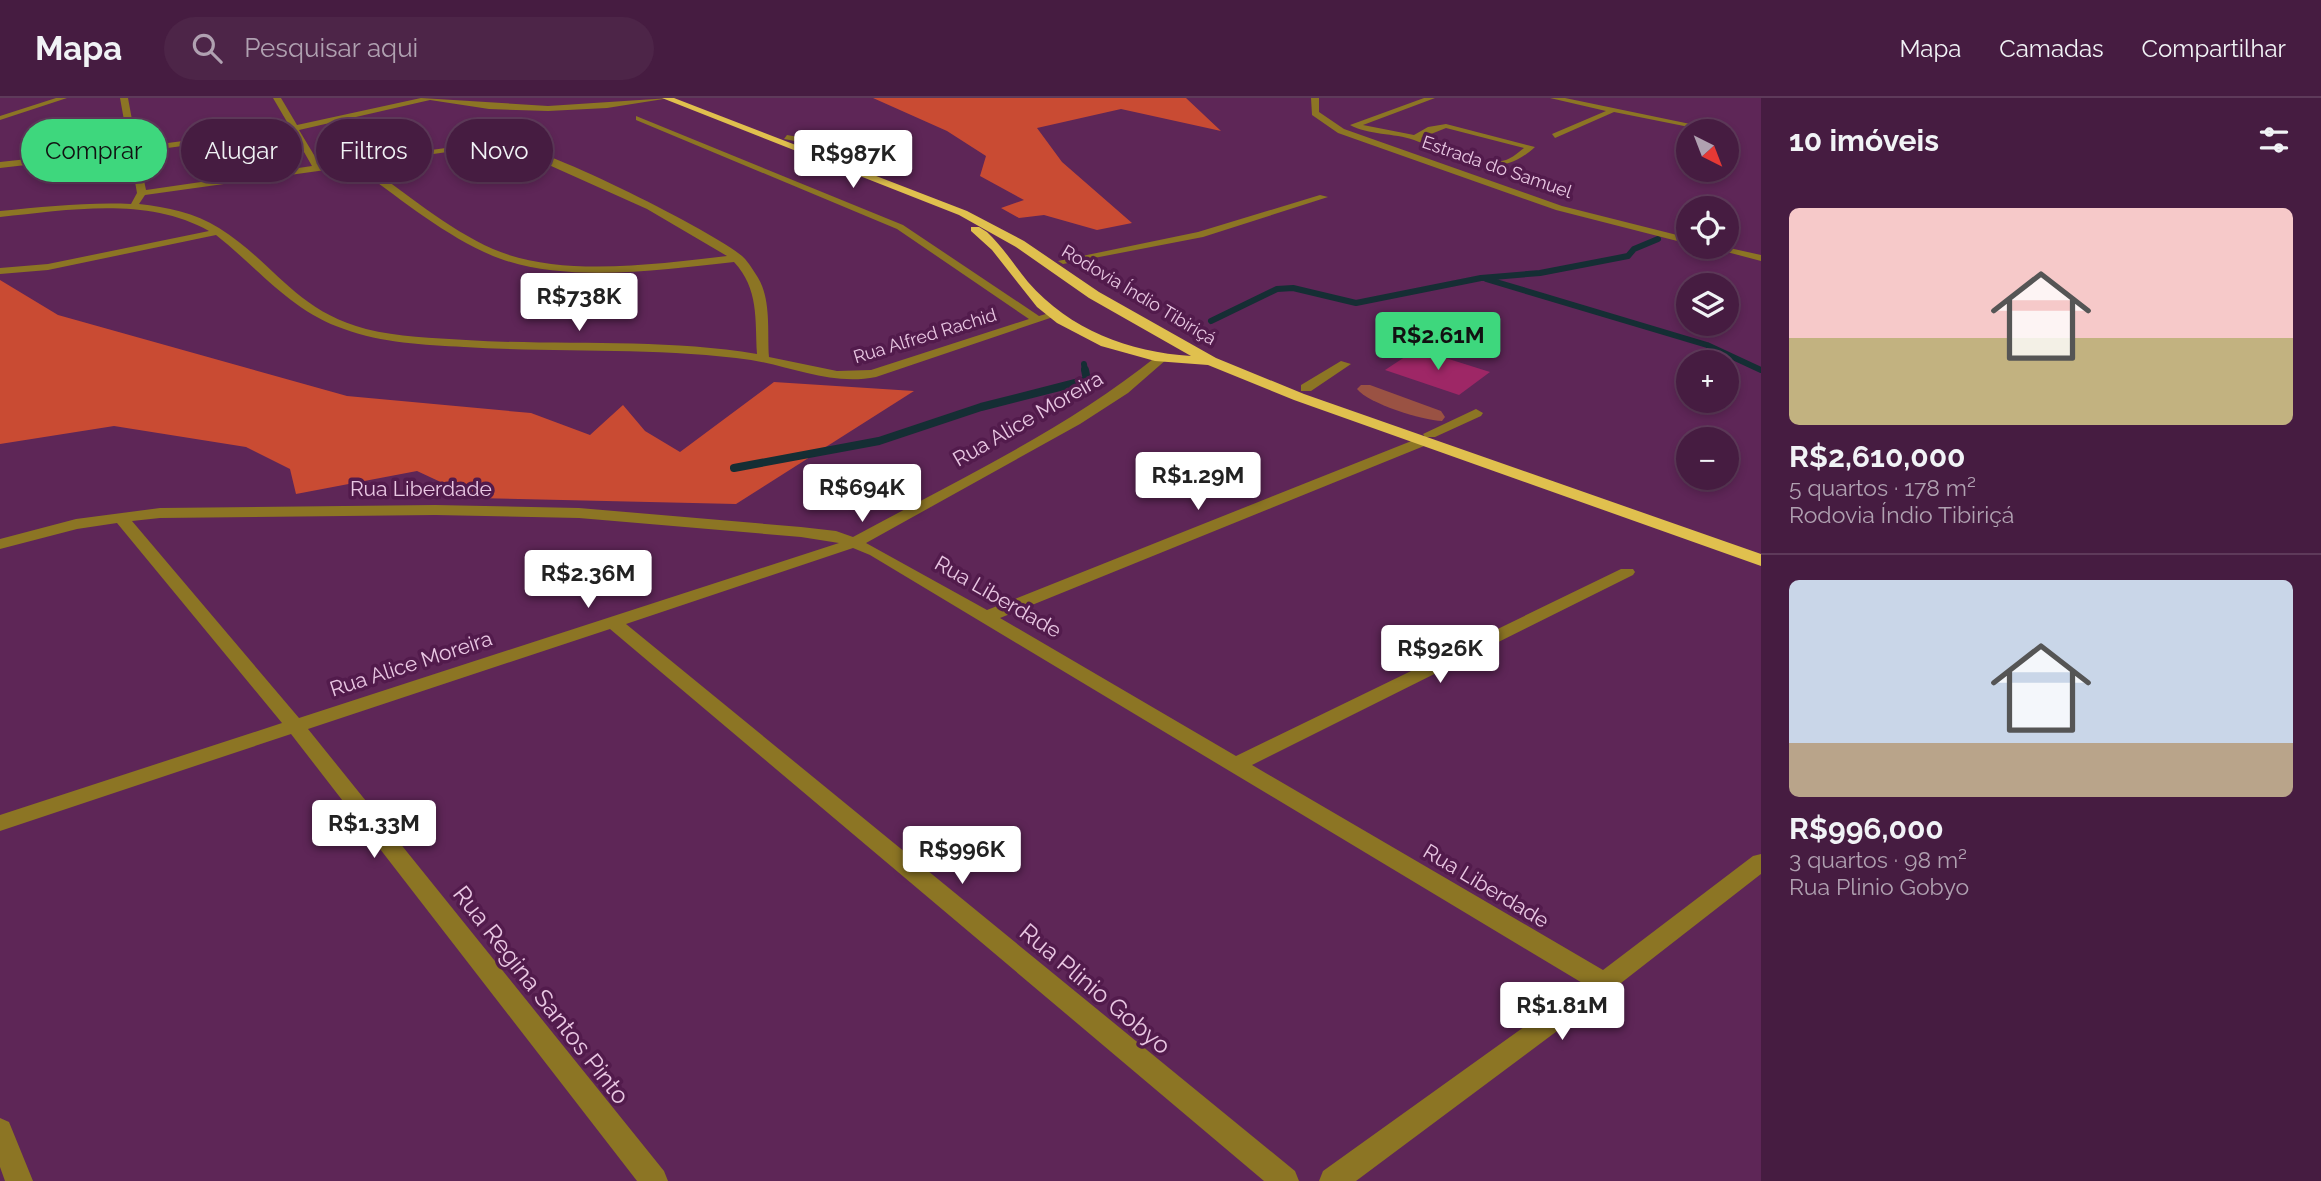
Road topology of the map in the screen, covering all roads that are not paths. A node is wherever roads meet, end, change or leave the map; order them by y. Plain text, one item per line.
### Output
1 (63, 98) edge
2 (124, 98) edge
3 (277, 98) edge
4 (429, 98) edge
5 (666, 98) edge
6 (685, 98) edge
7 (1315, 98) edge
8 (1431, 98) edge
9 (1554, 98) edge
10 (1613, 110) junction
11 (0, 118) edge
12 (639, 118) dead end
13 (129, 119) edge
14 (289, 119) edge
15 (1676, 122) edge
16 (1354, 125) junction
17 (302, 128) edge
18 (1341, 131) junction
19 (1555, 136) dead end
20 (1415, 138) junction
21 (302, 141) edge
22 (21, 162) edge
23 (553, 163) edge
24 (0, 165) edge
25 (316, 166) edge
26 (316, 169) edge
27 (141, 182) edge
28 (384, 182) edge
29 (142, 193) junction
30 (1323, 197) dead end
31 (946, 206) junction
32 (132, 207) junction
33 (0, 214) edge
34 (218, 232) junction
35 (1676, 238) edge
36 (1739, 253) edge
37 (737, 258) junction
38 (1761, 258) edge
39 (1063, 261) junction
40 (0, 271) edge
41 (1056, 314) junction
42 (1036, 319) junction
43 (763, 359) junction
44 (1161, 359) junction
45 (1211, 361) junction
46 (1345, 364) dead end
47 (1306, 388) junction
48 (1476, 414) dead end
49 (1427, 438) junction
50 (120, 517) junction
51 (856, 542) junction
52 (0, 544) edge
53 (1761, 545) edge
54 (1761, 560) edge
55 (1627, 572) dead end
56 (986, 617) junction
57 (613, 622) junction
58 (295, 726) junction
59 (1237, 764) junction
60 (0, 823) edge
61 (1761, 862) edge
62 (1604, 983) junction
63 (0, 1131) edge
64 (19, 1181) edge
65 (654, 1181) edge
66 (1285, 1181) edge
67 (1333, 1181) edge

1 - 11 street
2 - 13 street
3 - 14 street
4 - 5 street
4 - 17 street
5 - 31 highway, Rodovia Índio Tibiriçá
6 - 39 highway, Rodovia Índio Tibiriçá
7 - 18 street, Estrada do Samuel
8 - 16 street
9 - 10 street
10 - 15 street
10 - 19 street
12 - 42 street
16 - 18 street
16 - 20 street
18 - 35 street, Estrada do Samuel
20 - 20 street
21 - 25 street
22 - 24 street
23 - 37 street
26 - 29 street
27 - 29 street
28 - 37 street
29 - 32 street
30 - 39 street
31 - 41 highway
31 - 45 highway, Rodovia Índio Tibiriçá
32 - 33 street, Rua Alfred Rachid
32 - 34 street, Rua Alfred Rachid
34 - 40 street
34 - 43 street, Rua Alfred Rachid
36 - 38 street
37 - 43 street
39 - 47 highway, Rodovia Índio Tibiriçá
41 - 42 street, Rua Alfred Rachid
41 - 44 highway
42 - 43 street, Rua Alfred Rachid
44 - 45 highway
44 - 51 street, Rua Alice Moreira
45 - 49 highway, Rodovia Índio Tibiriçá
46 - 47 street
47 - 49 highway, Rodovia Índio Tibiriçá
48 - 49 street
49 - 53 highway, Rodovia Índio Tibiriçá
49 - 54 highway, Rodovia Índio Tibiriçá
49 - 56 street
50 - 51 street, Rua Liberdade
50 - 52 street, Rua Liberdade
50 - 58 street, Rua Regina Santos Pinto
51 - 56 street, Rua Liberdade
51 - 57 street, Rua Alice Moreira
55 - 59 street
56 - 59 street, Rua Liberdade
57 - 58 street, Rua Alice Moreira
57 - 66 street, Rua Plinio Gobyo
58 - 60 street, Rua Alice Moreira
58 - 65 street, Rua Regina Santos Pinto
59 - 62 street, Rua Liberdade
61 - 62 street
62 - 67 street
63 - 64 street

